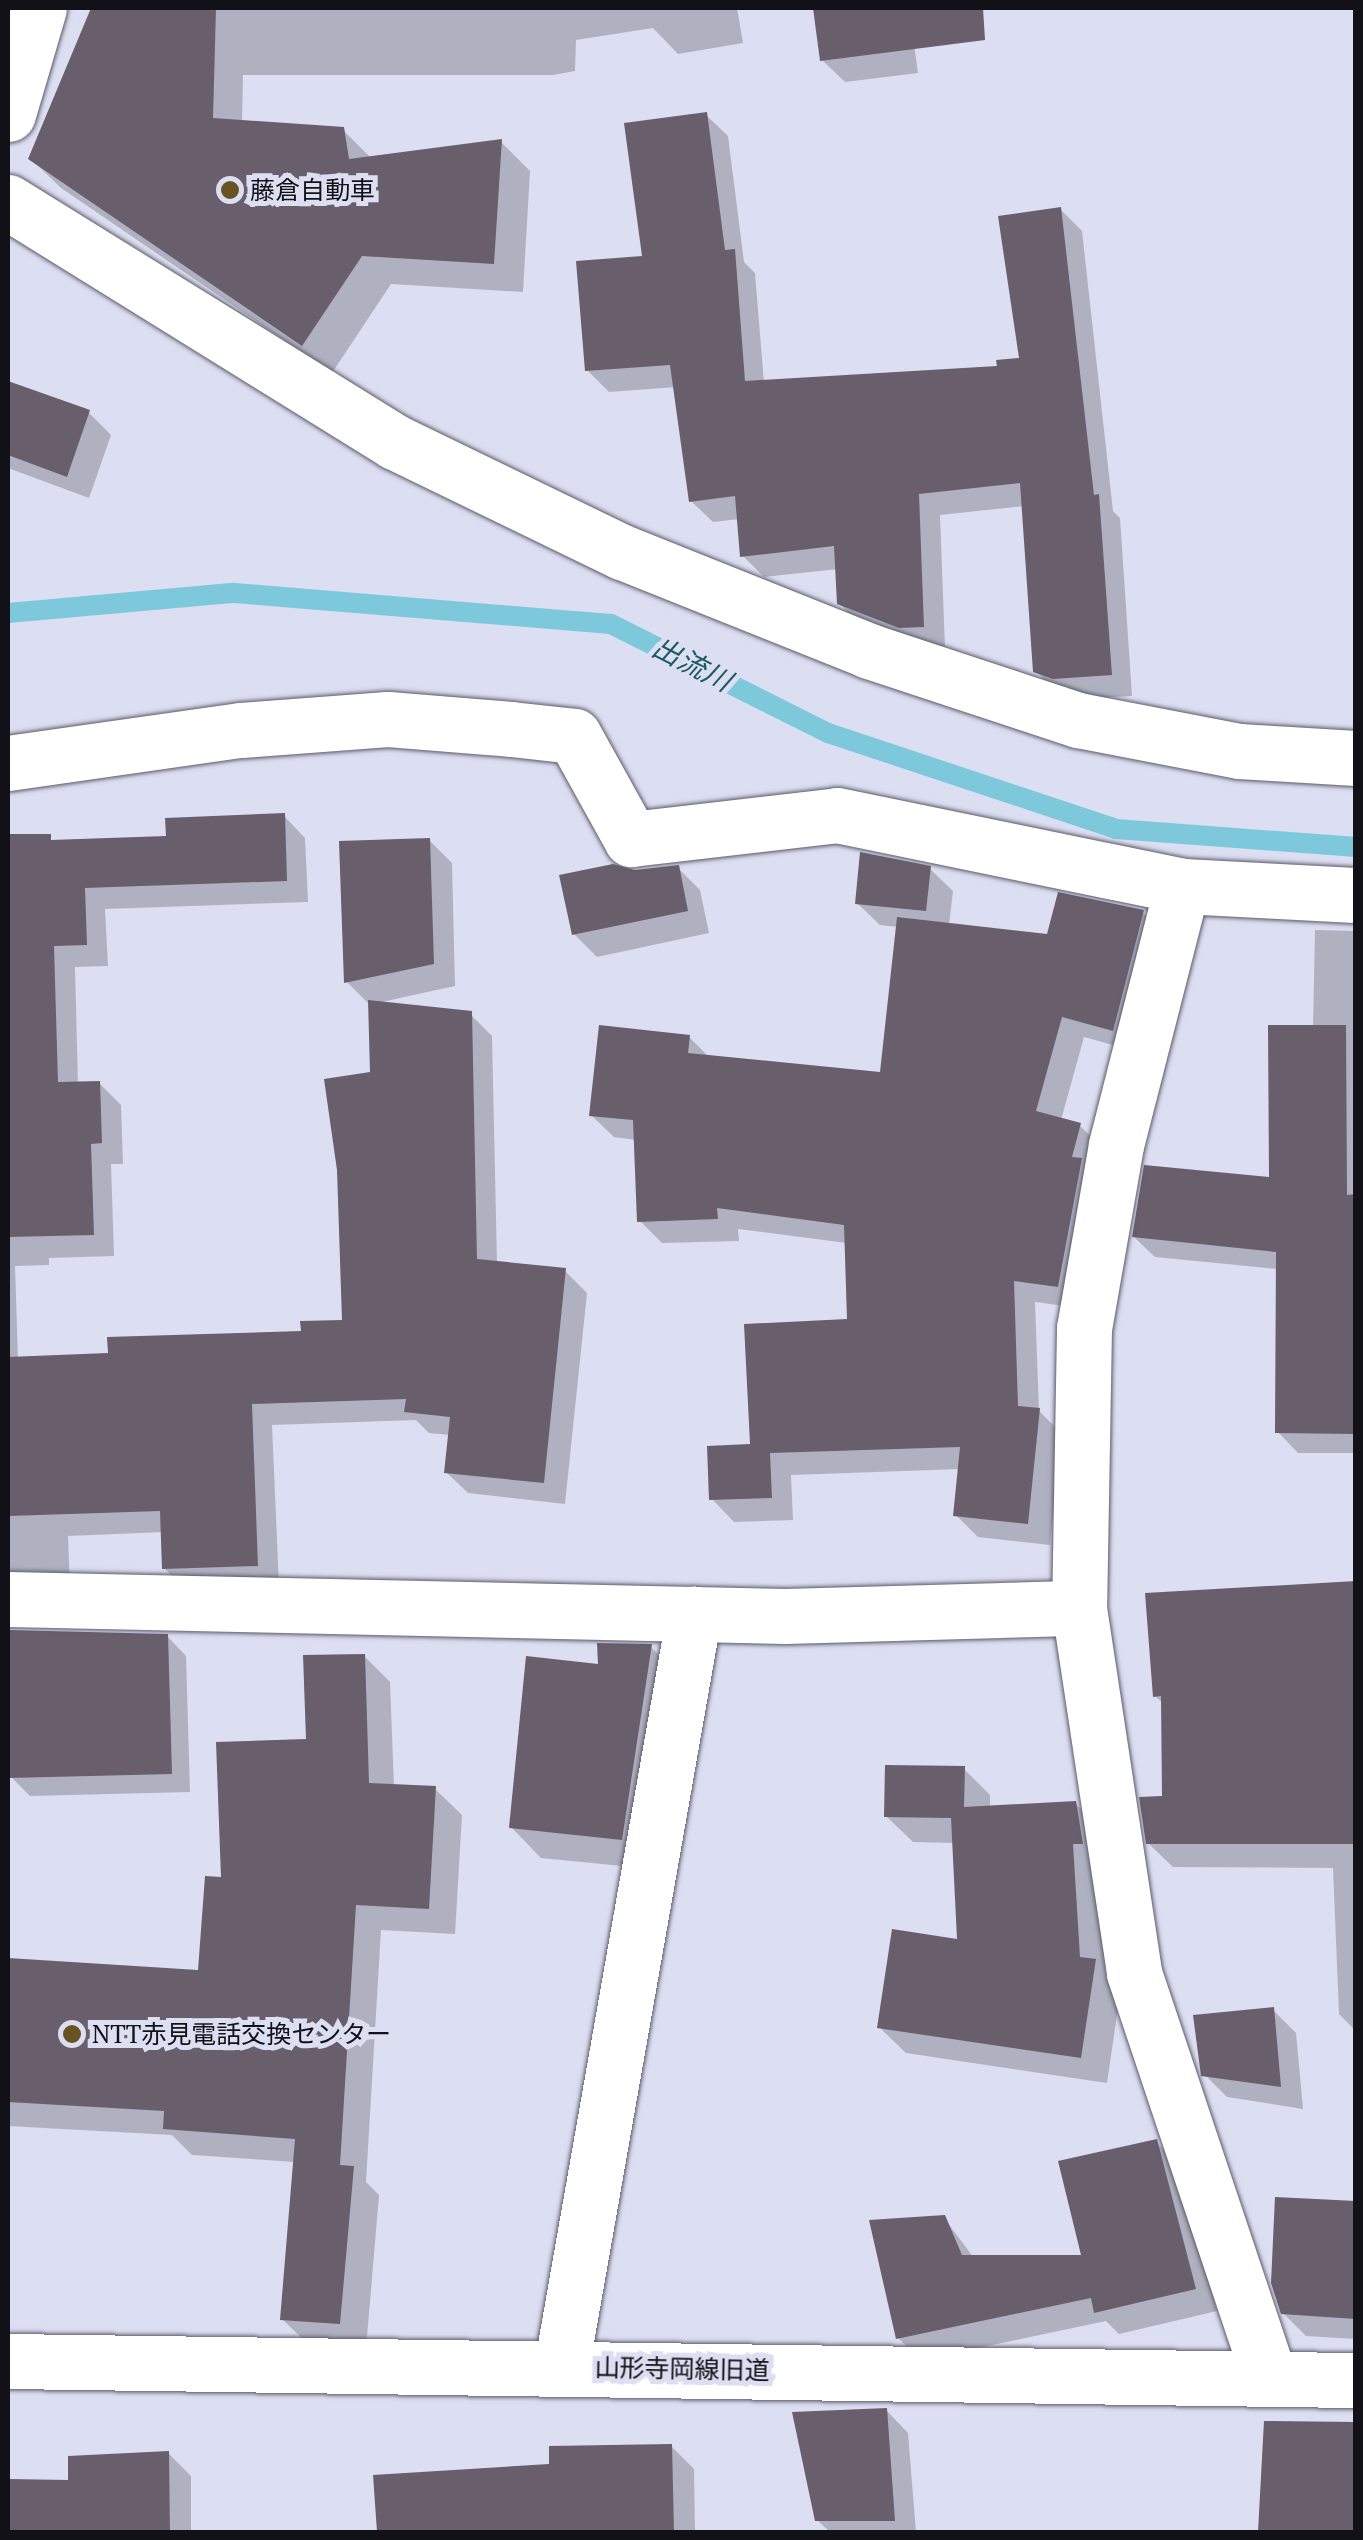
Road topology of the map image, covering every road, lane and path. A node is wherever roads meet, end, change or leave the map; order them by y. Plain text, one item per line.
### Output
1 (38, 8) edge
2 (8, 114) edge
3 (8, 202) edge
4 (1356, 758) edge
5 (8, 763) edge
6 (1182, 886) junction
7 (1356, 895) edge
8 (8, 1598) edge
9 (1079, 1608) junction
10 (694, 1614) junction
11 (8, 2361) edge
12 (561, 2368) junction
13 (1269, 2376) junction
14 (1356, 2380) edge

1 - 2 street
3 - 4 street
5 - 6 street
6 - 7 street
6 - 9 street
8 - 10 street
9 - 10 street
9 - 13 street
10 - 12 street
11 - 12 street, 山形寺岡線旧道
12 - 13 street, 山形寺岡線旧道
13 - 14 street, 山形寺岡線旧道

